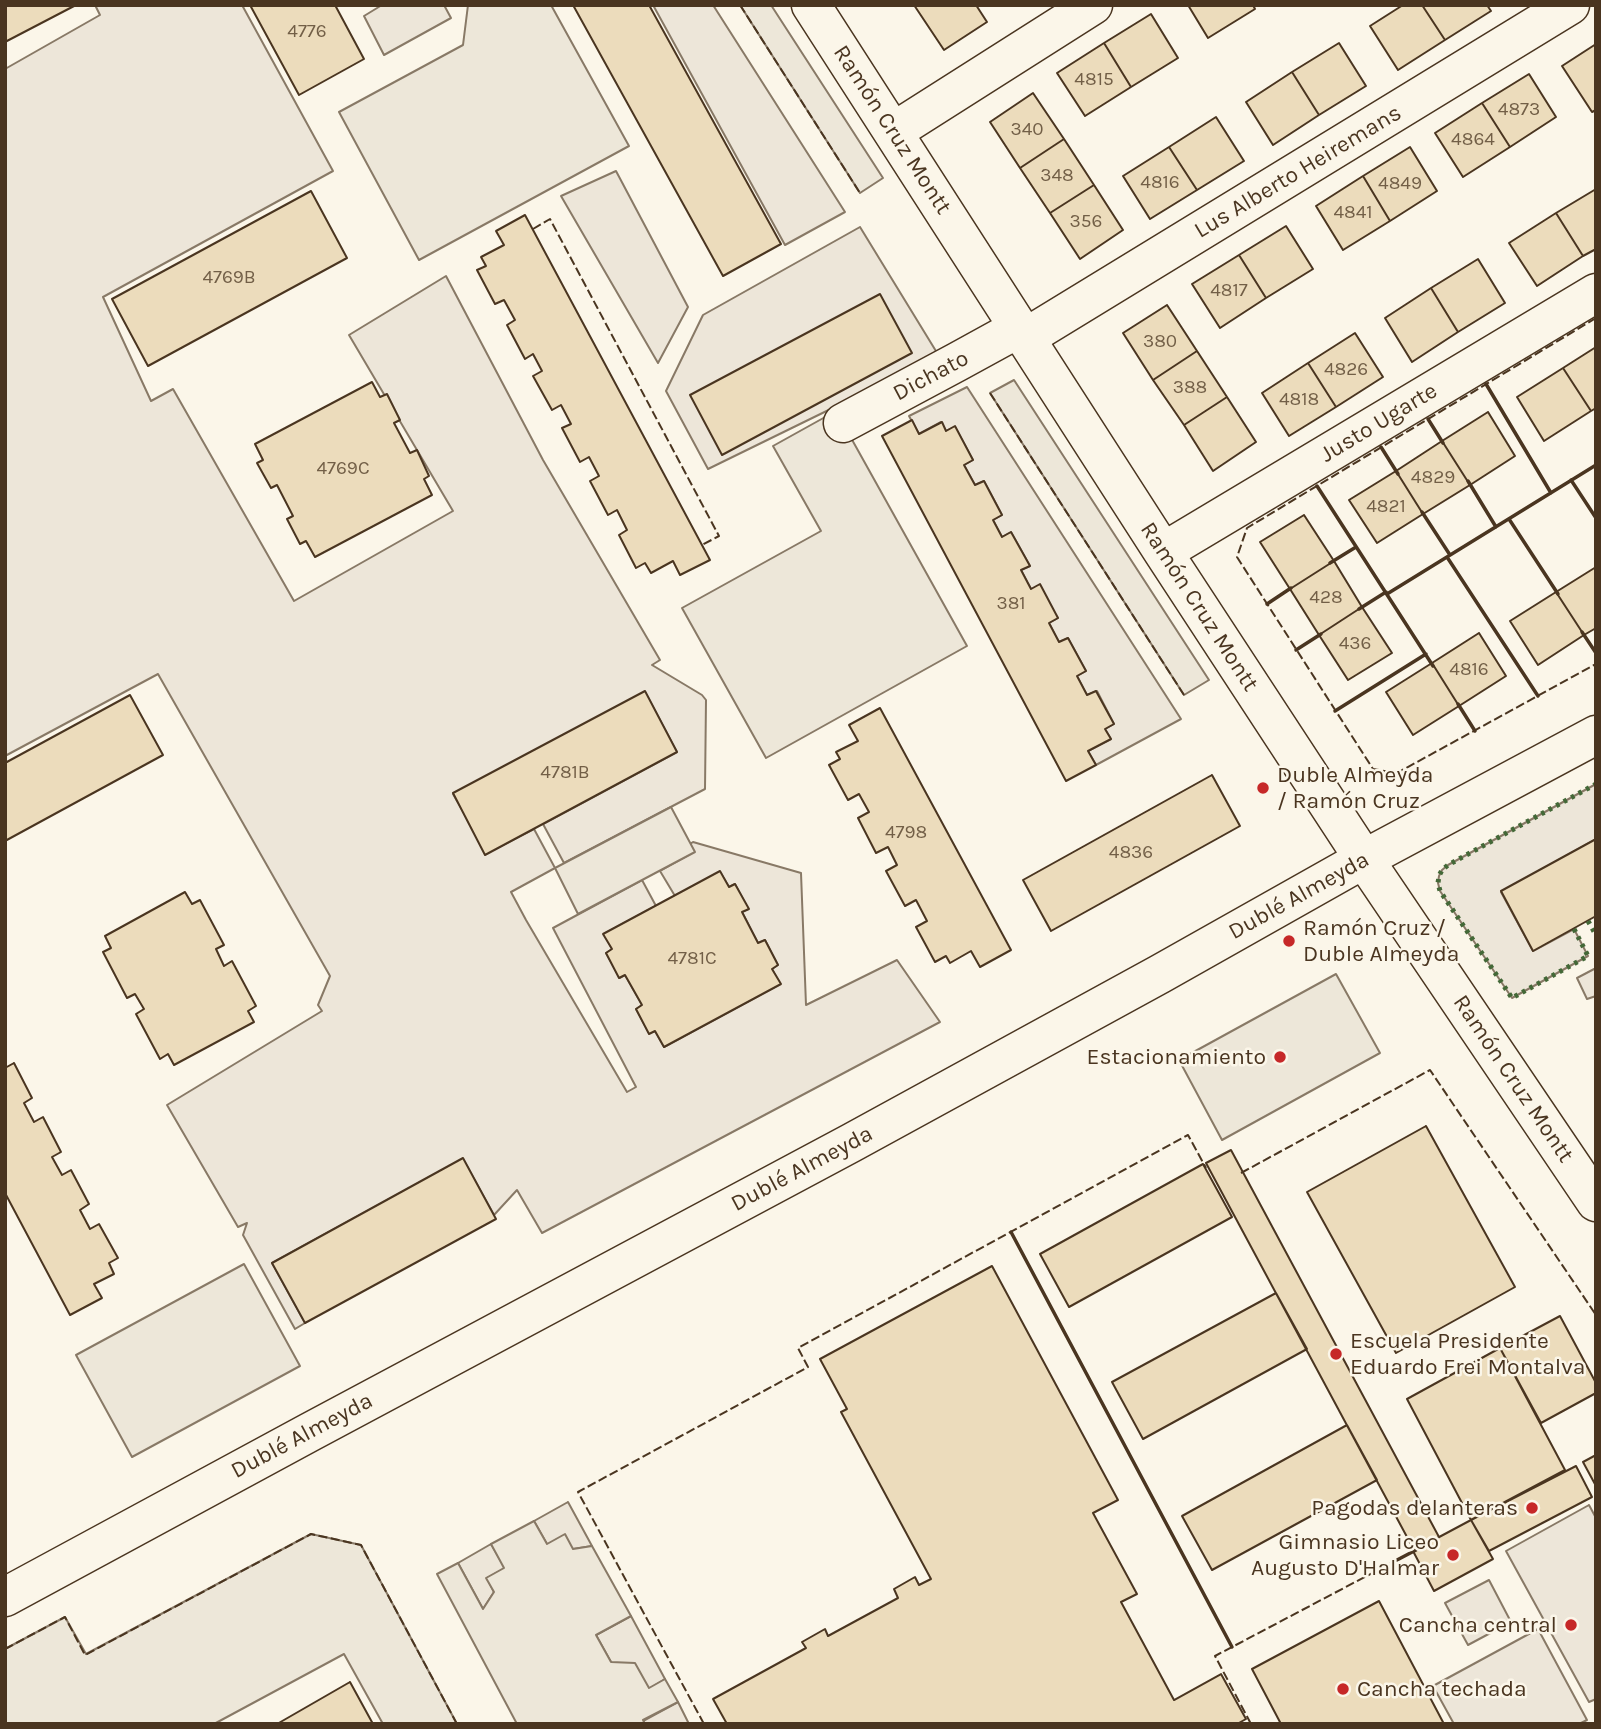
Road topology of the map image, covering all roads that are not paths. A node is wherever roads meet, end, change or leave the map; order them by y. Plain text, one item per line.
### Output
1 (811, 5) edge
2 (1093, 5) edge
3 (1570, 5) edge
4 (893, 132) junction
5 (1596, 293) edge
6 (1022, 333) junction
7 (842, 423) dead end
8 (1163, 552) junction
9 (1596, 735) edge
10 (1364, 859) junction
11 (1596, 1202) edge
12 (5, 1597) edge

1 - 4 street, Ramón Cruz Montt
2 - 4 street
3 - 6 street, Lus Alberto Heiremans
4 - 6 street, Ramón Cruz Montt
5 - 8 street, Justo Ugarte
6 - 7 street, Dichato
6 - 8 street, Ramón Cruz Montt
8 - 10 street, Ramón Cruz Montt
9 - 10 street, Dublé Almeyda
10 - 11 street, Ramón Cruz Montt
10 - 12 street, Dublé Almeyda

